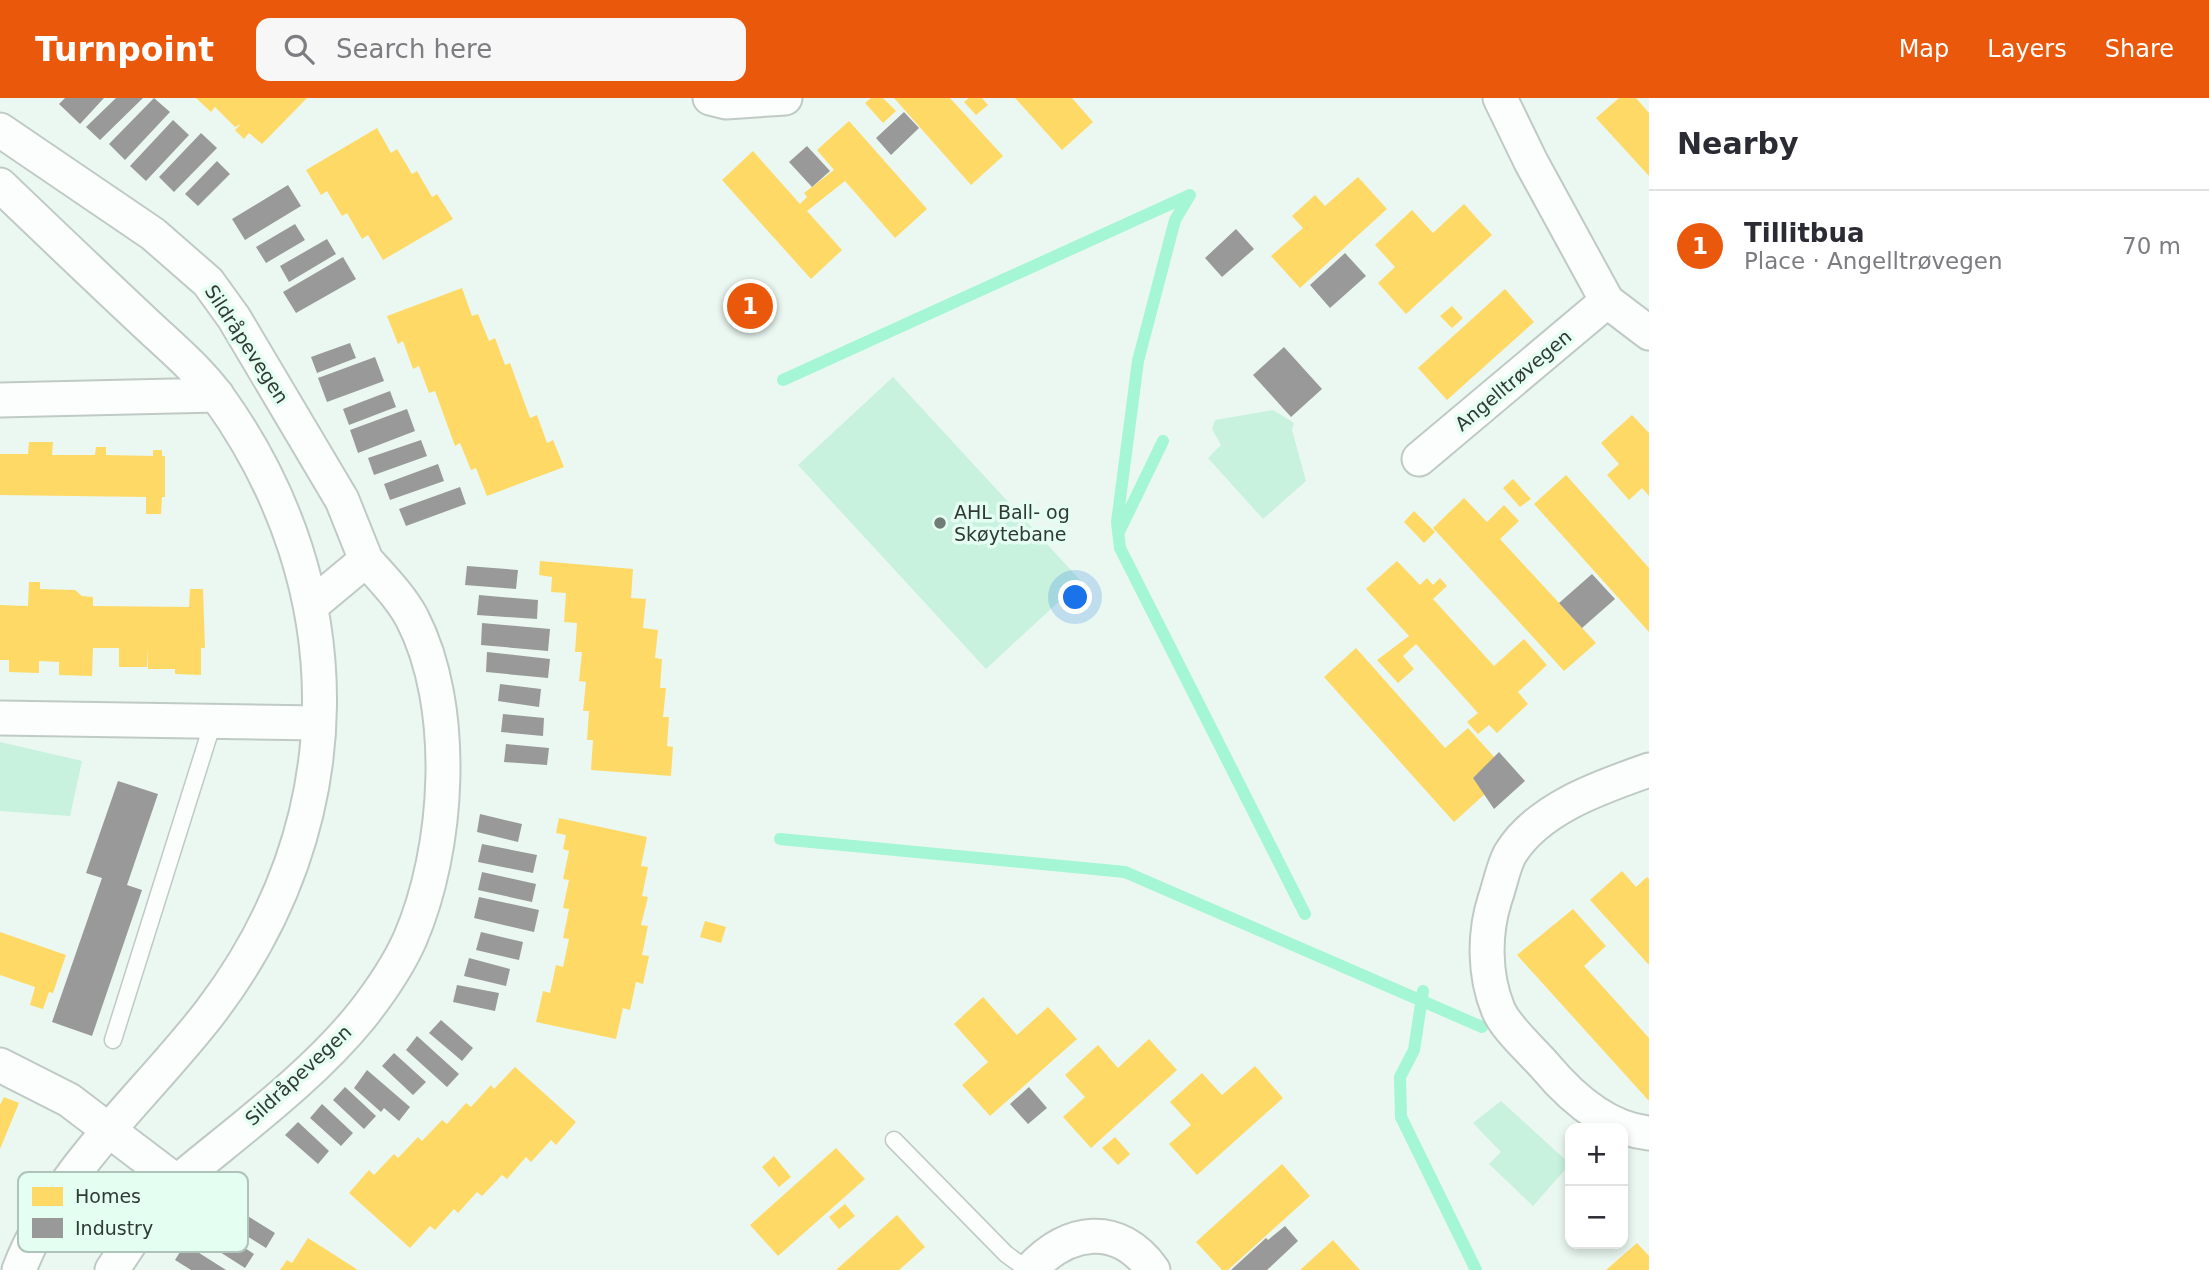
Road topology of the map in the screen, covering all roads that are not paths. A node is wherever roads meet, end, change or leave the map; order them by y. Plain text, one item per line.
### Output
1 (710, 98) edge
2 (785, 98) edge
3 (1500, 98) edge
4 (0, 130) edge
5 (1, 187) edge
6 (1607, 301) junction
7 (1649, 334) edge
8 (217, 395) junction
9 (0, 400) edge
10 (1419, 458) dead end
11 (366, 560) junction
12 (312, 605) junction
13 (0, 718) edge
14 (213, 722) junction
15 (318, 723) junction
16 (1649, 771) edge
17 (113, 1040) dead end
18 (0, 1066) edge
19 (109, 1130) junction
20 (1649, 1133) edge
21 (894, 1140) dead end
22 (77, 1172) edge
23 (164, 1172) edge
24 (189, 1172) edge
25 (28, 1252) edge
26 (124, 1252) edge
27 (19, 1270) edge
28 (112, 1270) edge
29 (1029, 1270) edge
30 (1153, 1270) edge

1 - 2 street
3 - 6 street
4 - 11 street, Sildråpevegen
5 - 8 street
6 - 7 street
6 - 10 street, Angelltrøvegen
8 - 9 street
8 - 12 street
11 - 12 street
11 - 24 street, Sildråpevegen
12 - 15 street
13 - 14 street
14 - 15 street
14 - 17 lane
15 - 19 street
16 - 20 street
18 - 19 street
19 - 22 street
19 - 23 street
21 - 29 lane
25 - 27 street
26 - 28 street, Sildråpevegen
29 - 30 street

